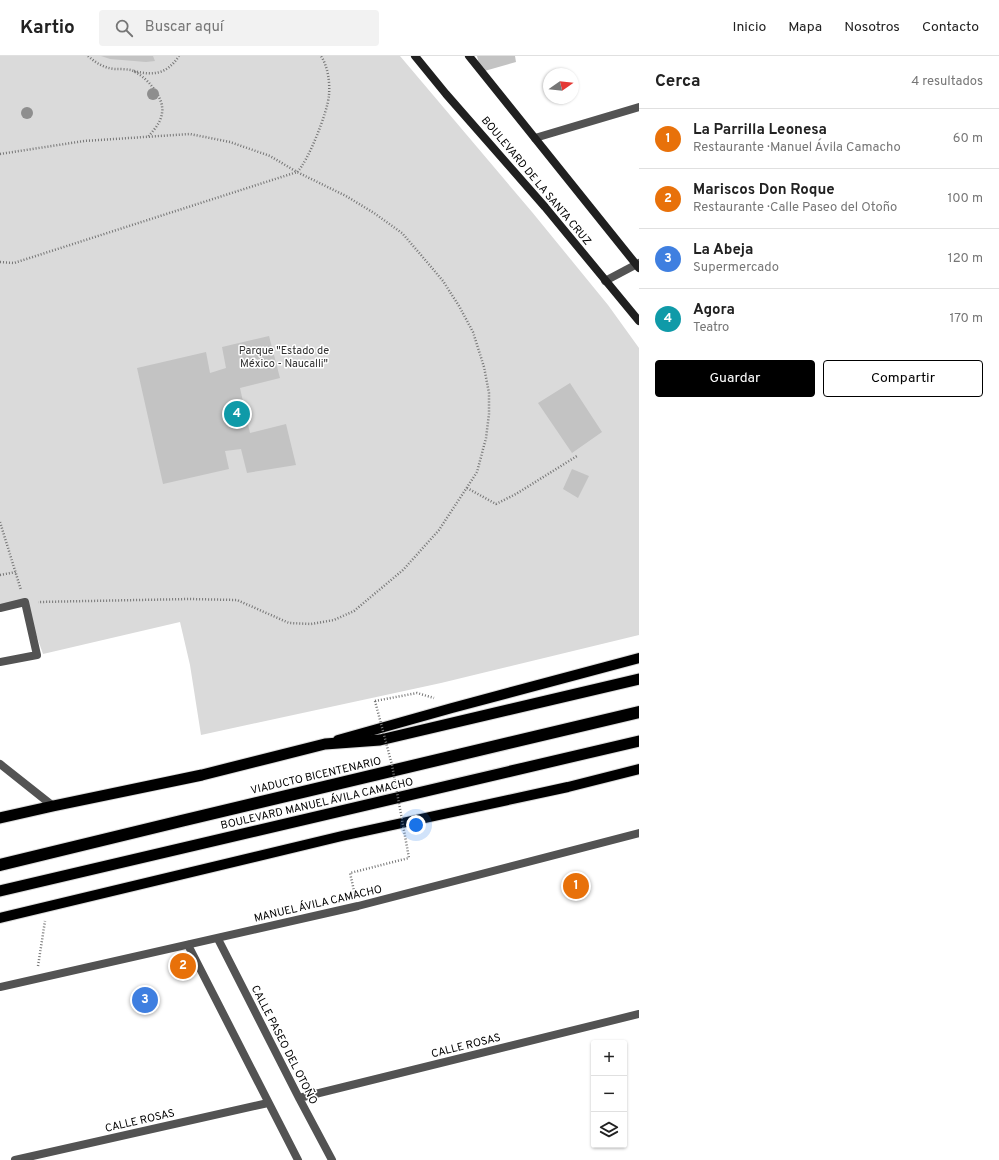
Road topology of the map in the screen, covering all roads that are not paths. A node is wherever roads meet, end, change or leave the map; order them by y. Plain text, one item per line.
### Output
1 (415, 56) edge
2 (469, 56) edge
3 (639, 107) edge
4 (535, 138) junction
5 (638, 265) edge
6 (605, 281) junction
7 (639, 321) edge
8 (0, 608) edge
9 (639, 658) edge
10 (0, 662) edge
11 (639, 679) edge
12 (639, 712) edge
13 (639, 741) edge
14 (325, 744) junction
15 (0, 764) edge
16 (639, 769) edge
17 (53, 806) junction
18 (0, 818) edge
19 (639, 833) edge
20 (0, 865) edge
21 (0, 891) edge
22 (0, 918) edge
23 (218, 939) junction
24 (188, 945) junction
25 (0, 987) edge
26 (639, 1014) edge
27 (299, 1098) junction
28 (268, 1103) junction
29 (16, 1160) edge
30 (298, 1160) edge
31 (332, 1160) edge

1 - 6 main road, BOULEVARD DE LA SANTA CRUZ
2 - 4 main road
3 - 4 street
4 - 5 main road
5 - 6 street
6 - 7 main road, BOULEVARD DE LA SANTA CRUZ
8 - 10 street
9 - 14 main road
11 - 14 highway
12 - 20 highway, VIADUCTO BICENTENARIO
13 - 21 highway, BOULEVARD MANUEL ÁVILA CAMACHO
14 - 17 highway
15 - 17 street
16 - 22 main road
17 - 18 highway
19 - 23 street, MANUEL ÁVILA CAMACHO
23 - 24 street, MANUEL ÁVILA CAMACHO
23 - 27 street, CALLE PASEO DEL OTOÑO
24 - 25 street, MANUEL ÁVILA CAMACHO
24 - 28 street
26 - 27 street, CALLE ROSAS
27 - 31 street, CALLE PASEO DEL OTOÑO
28 - 29 street, CALLE ROSAS
28 - 30 street

